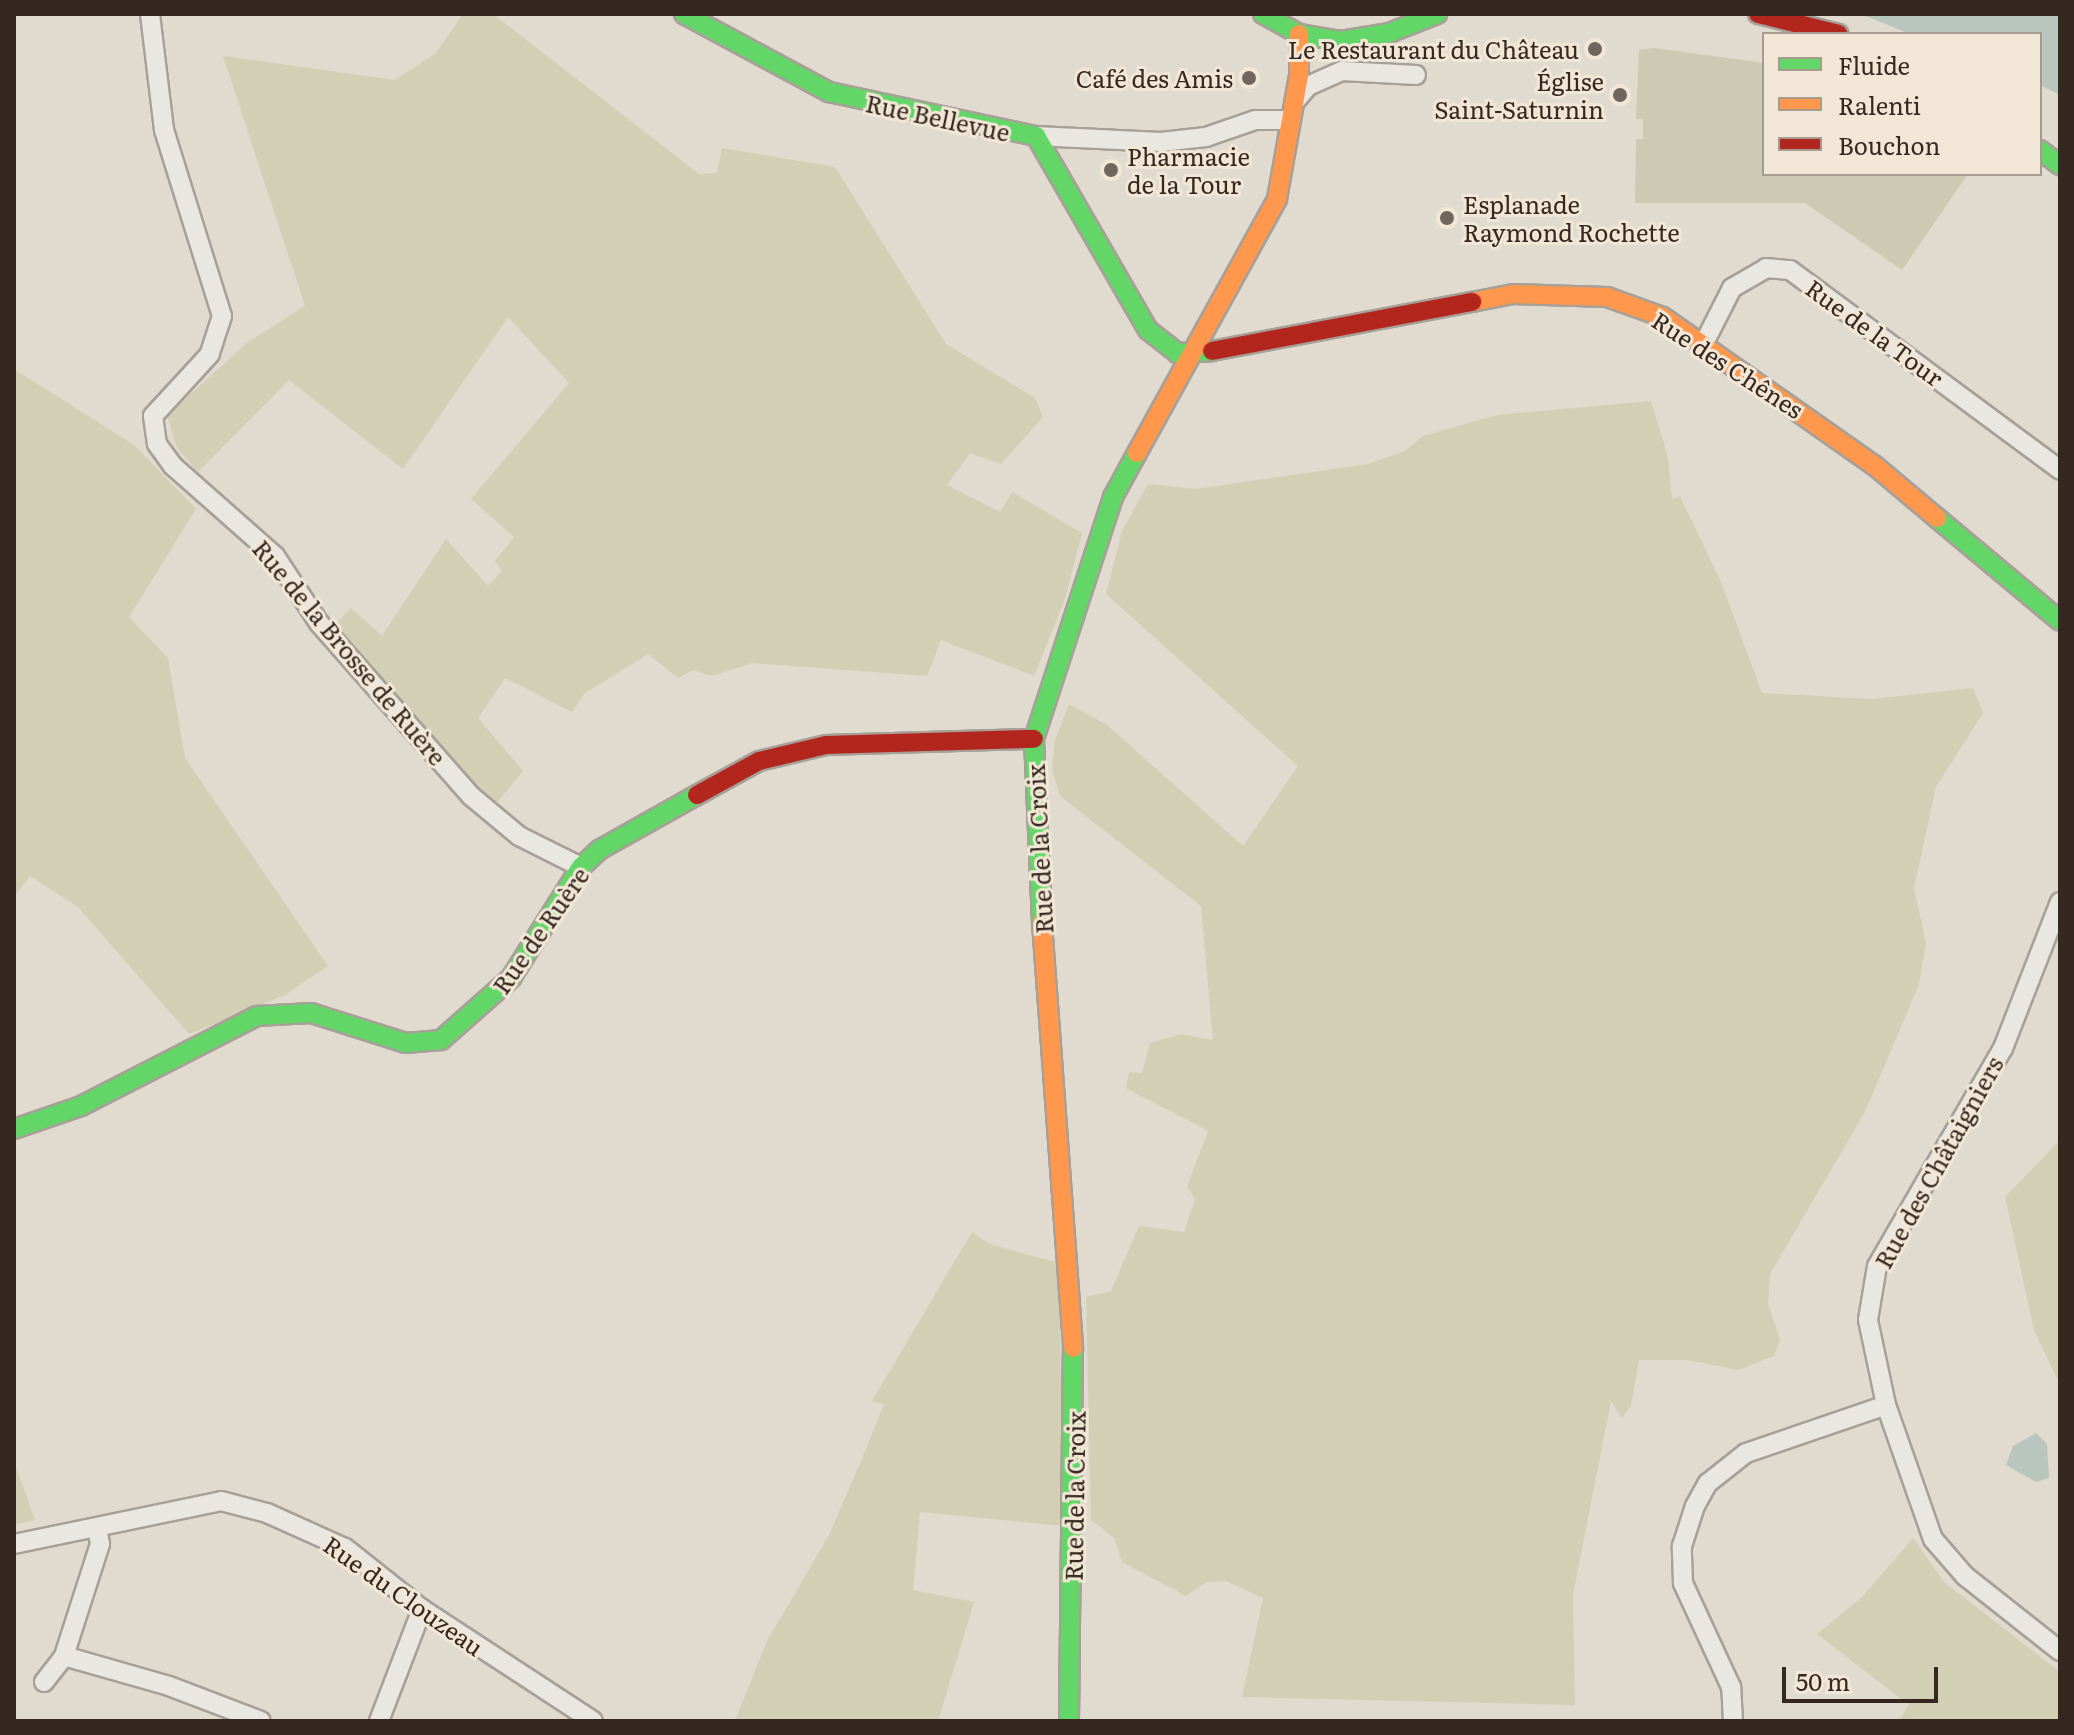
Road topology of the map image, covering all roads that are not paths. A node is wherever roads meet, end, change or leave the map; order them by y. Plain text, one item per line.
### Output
1 (150, 14) edge
2 (1263, 14) edge
3 (1437, 14) edge
4 (1758, 14) edge
5 (692, 16) edge
6 (1282, 19) edge
7 (1831, 32) edge
8 (1299, 40) junction
9 (1341, 41) junction
10 (1363, 69) junction
11 (1330, 75) junction
12 (1416, 75) dead end
13 (1291, 113) junction
14 (1036, 136) junction
15 (2042, 152) edge
16 (2060, 165) edge
17 (1704, 343) junction
18 (1188, 356) junction
19 (2060, 470) edge
20 (2060, 621) edge
21 (1034, 739) junction
22 (581, 867) junction
23 (2060, 902) edge
24 (14, 1129) edge
25 (1886, 1405) junction
26 (97, 1529) junction
27 (14, 1544) edge
28 (422, 1609) junction
29 (2060, 1651) edge
30 (64, 1656) junction
31 (44, 1682) dead end
32 (261, 1721) edge
33 (379, 1721) edge
34 (593, 1721) edge
35 (1069, 1721) edge
36 (1733, 1721) edge

1 - 22 street, Rue de la Brosse de Ruère
2 - 6 street
3 - 9 street
4 - 7 street
5 - 14 street, Rue Bellevue
6 - 8 street
8 - 9 street
8 - 11 street
8 - 13 street, Rue de la Croix
9 - 10 street
10 - 11 street
10 - 12 street
11 - 13 street
13 - 14 street
13 - 18 street, Rue de la Croix
14 - 18 street, Rue Bellevue
15 - 16 street
17 - 18 street, Rue des Chênes
17 - 19 street, Rue de la Tour
17 - 20 street, Rue des Chênes
18 - 21 street, Rue de la Croix
21 - 22 street, Rue de Ruère
21 - 35 street, Rue de la Croix
22 - 24 street, Rue de Ruère
23 - 25 street, Rue des Châtaigniers
25 - 29 street, Rue des Châtaigniers
25 - 36 street
26 - 27 street, Rue du Clouzeau
26 - 28 street, Rue du Clouzeau
26 - 30 street
28 - 33 street
28 - 34 street, Rue du Clouzeau
30 - 31 street
30 - 32 street

